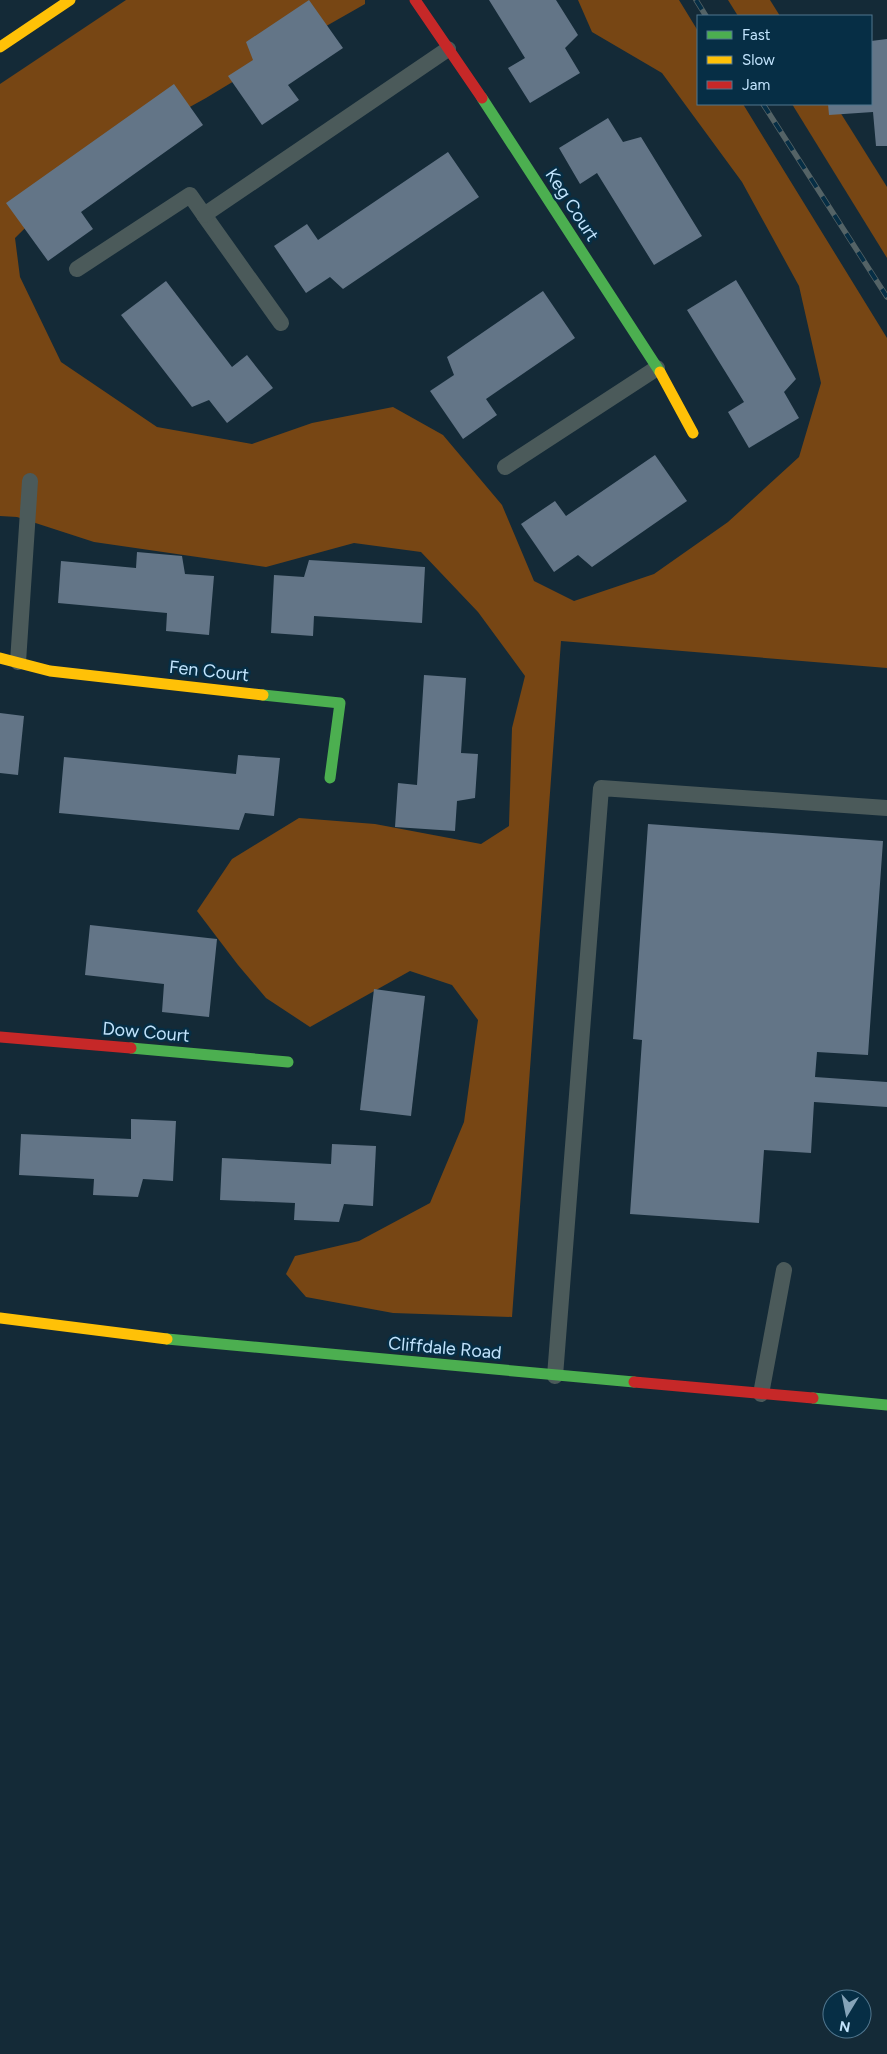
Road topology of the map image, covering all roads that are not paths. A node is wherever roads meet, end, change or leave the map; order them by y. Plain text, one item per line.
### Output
1 (70, 0) edge
2 (415, 0) edge
3 (0, 47) edge
4 (448, 49) junction
5 (204, 215) junction
6 (77, 269) dead end
7 (281, 323) dead end
8 (657, 368) junction
9 (693, 433) dead end
10 (505, 467) dead end
11 (30, 481) dead end
12 (0, 658) edge
13 (18, 662) junction
14 (330, 778) dead end
15 (887, 808) edge
16 (0, 1037) edge
17 (288, 1062) dead end
18 (784, 1270) dead end
19 (0, 1318) edge
20 (556, 1376) junction
21 (761, 1394) junction
22 (887, 1405) edge

1 - 3 street
2 - 4 street, Keg Court
4 - 5 lane
4 - 8 street, Keg Court
5 - 6 lane
5 - 7 lane
8 - 9 street, Keg Court
8 - 10 lane
11 - 13 lane
12 - 13 street, Fen Court
13 - 14 street, Fen Court
15 - 20 lane
16 - 17 street, Dow Court
18 - 21 lane
19 - 20 street, Cliffdale Road
20 - 21 street, Cliffdale Road
21 - 22 street, Cliffdale Road

